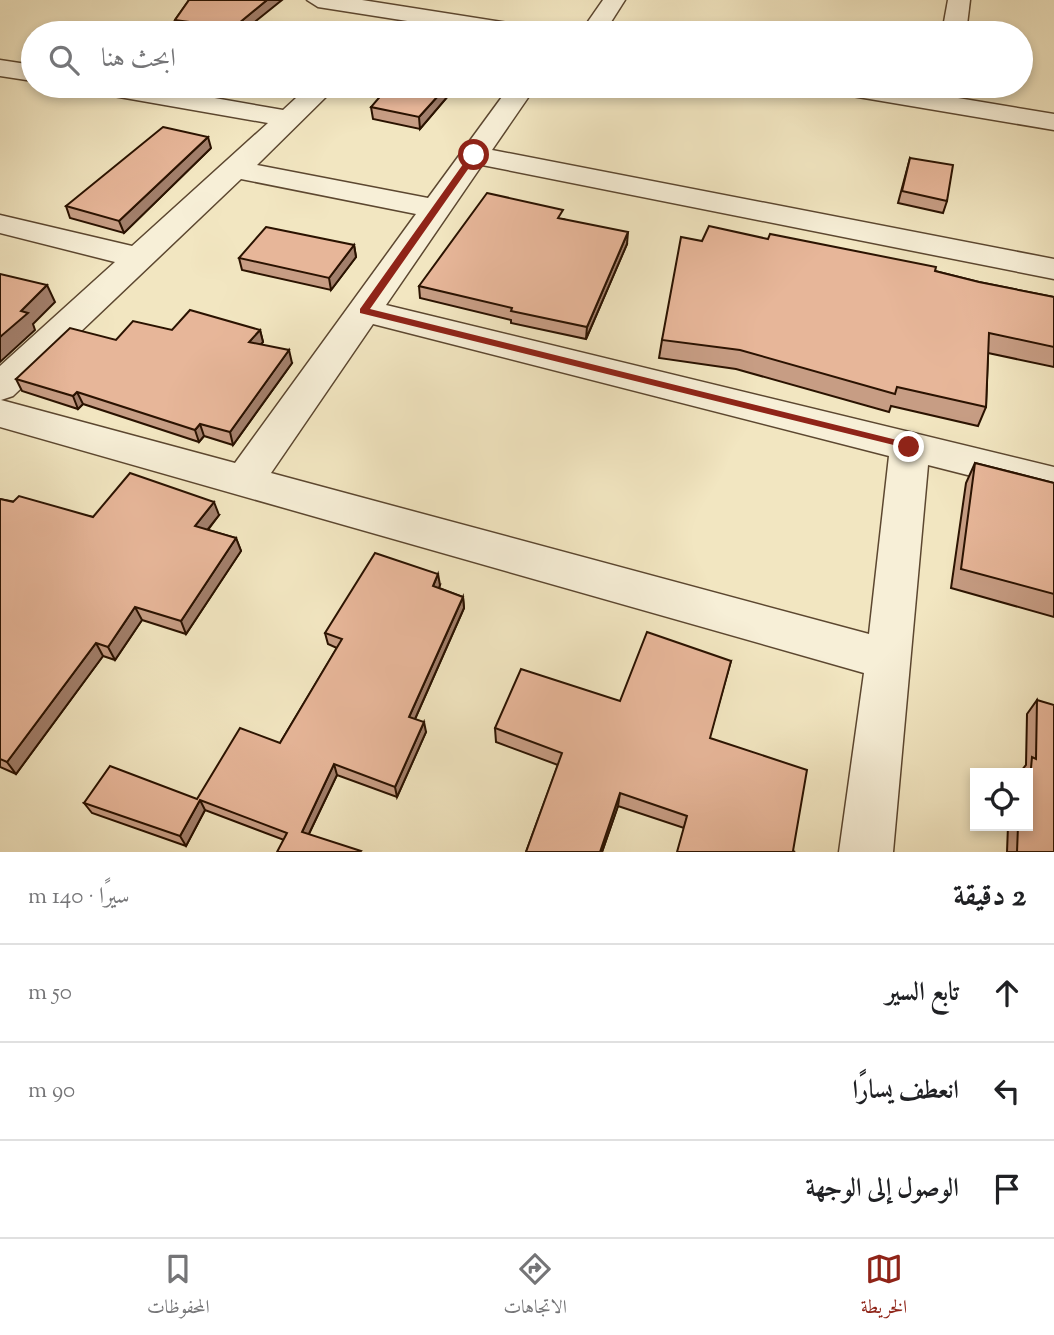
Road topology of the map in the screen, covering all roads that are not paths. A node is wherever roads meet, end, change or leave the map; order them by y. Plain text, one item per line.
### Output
1 (318, 0) edge
2 (614, 0) edge
3 (959, 0) edge
4 (405, 6) edge
5 (389, 21) edge
6 (473, 21) edge
7 (600, 21) edge
8 (956, 21) edge
9 (0, 68) edge
10 (21, 72) edge
11 (168, 98) edge
12 (312, 98) edge
13 (514, 98) edge
14 (961, 98) edge
15 (290, 120) junction
16 (1054, 122) edge
17 (474, 155) junction
18 (235, 169) junction
19 (435, 209) junction
20 (0, 224) edge
21 (140, 258) junction
22 (1054, 269) edge
23 (363, 311) junction
24 (0, 387) edge
25 (0, 412) edge
26 (909, 447) junction
27 (243, 482) junction
28 (1054, 482) edge
29 (890, 660) junction
30 (866, 852) edge

1 - 4 street
2 - 7 street
3 - 8 street
4 - 5 street
4 - 6 street
9 - 10 street
11 - 15 street
12 - 15 street
13 - 17 street
14 - 16 street
15 - 18 street
17 - 19 street
17 - 22 street
18 - 19 street
18 - 21 street
19 - 23 street
20 - 21 street
21 - 24 street
23 - 26 street
23 - 27 street
25 - 27 street
26 - 28 street
26 - 29 street
27 - 29 street
29 - 30 street

